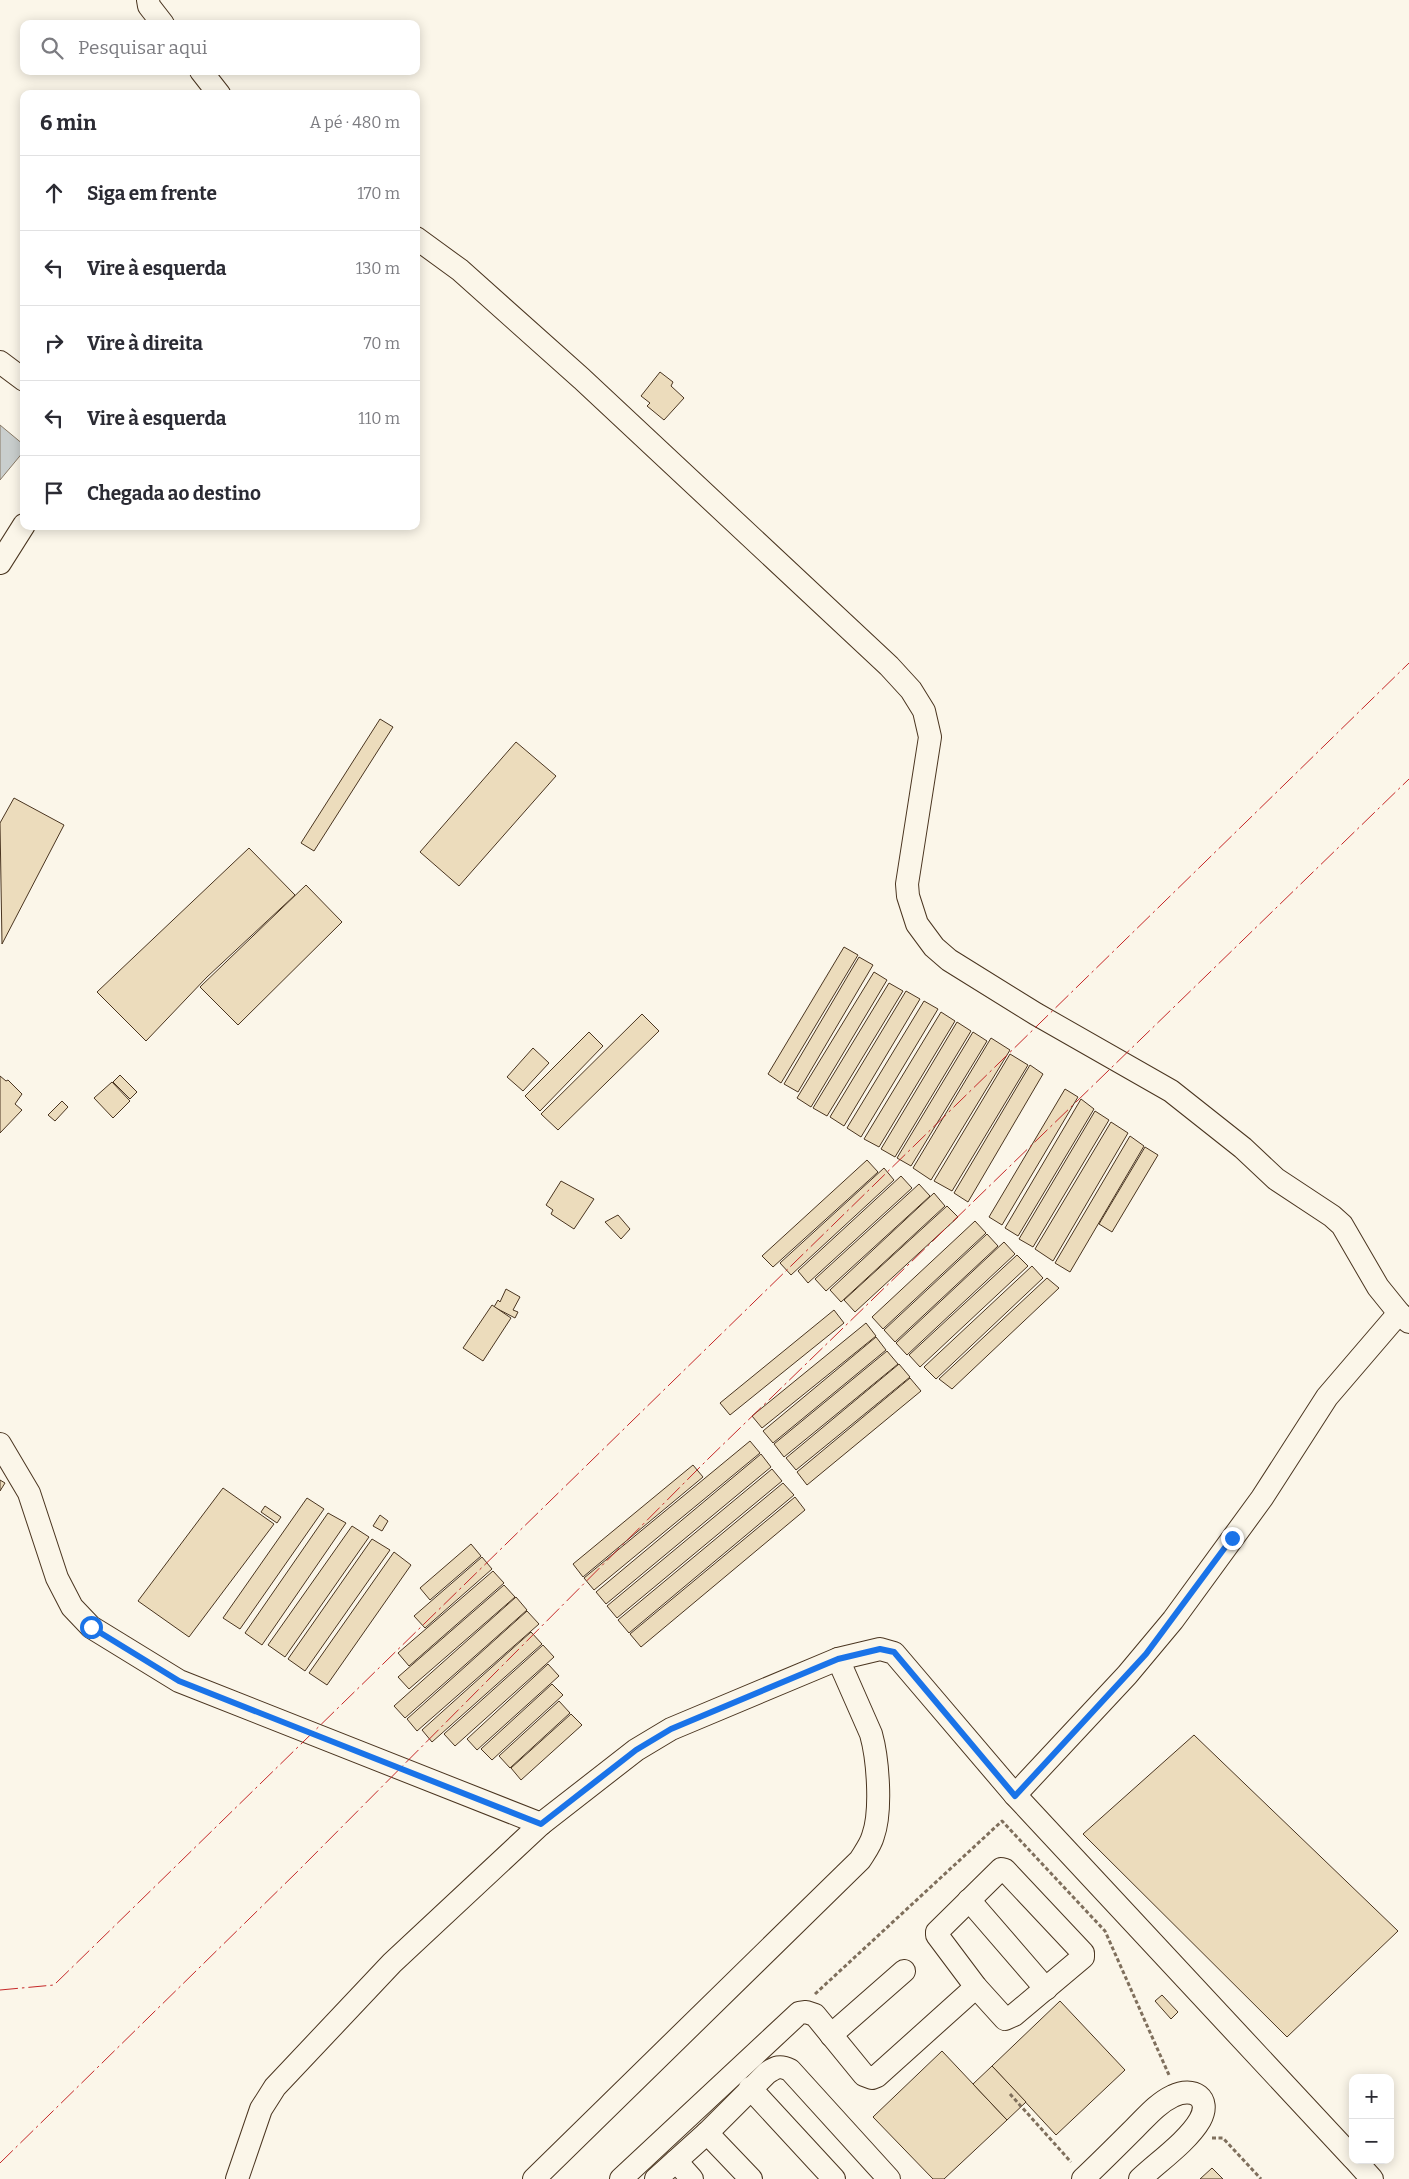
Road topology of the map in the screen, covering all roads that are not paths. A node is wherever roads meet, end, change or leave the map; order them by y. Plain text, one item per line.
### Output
1 (148, 0) edge
2 (160, 20) edge
3 (204, 75) edge
4 (216, 90) edge
5 (420, 241) edge
6 (0, 362) edge
7 (20, 377) edge
8 (21, 530) edge
9 (0, 563) edge
10 (1404, 1317) edge
11 (0, 1444) edge
12 (838, 1659) junction
13 (1015, 1796) junction
14 (541, 1824) junction
15 (969, 1900) junction
16 (904, 1971) dead end
17 (976, 1987) junction
18 (1046, 1988) junction
19 (831, 2035) junction
20 (750, 2088) junction
21 (707, 2133) junction
22 (1349, 2154) edge
23 (676, 2161) junction
24 (1358, 2164) edge
25 (1084, 2178) edge
26 (237, 2179) edge
27 (534, 2179) edge
28 (621, 2179) edge
29 (656, 2179) edge
30 (692, 2179) edge
31 (751, 2179) edge
32 (834, 2179) edge
33 (889, 2179) edge
34 (1140, 2179) edge
35 (1372, 2179) edge

1 - 2 street
3 - 4 street
5 - 10 street
6 - 7 street
8 - 9 street
10 - 13 street
11 - 14 street
12 - 13 street
12 - 14 street
12 - 27 street
13 - 22 street
14 - 26 street
15 - 17 street
15 - 18 street
15 - 18 street
16 - 19 street
17 - 18 street
17 - 19 street
19 - 28 street
20 - 21 street
20 - 32 street
20 - 33 street
21 - 23 street
21 - 31 street
23 - 29 street
23 - 30 street
24 - 35 street
25 - 34 street

